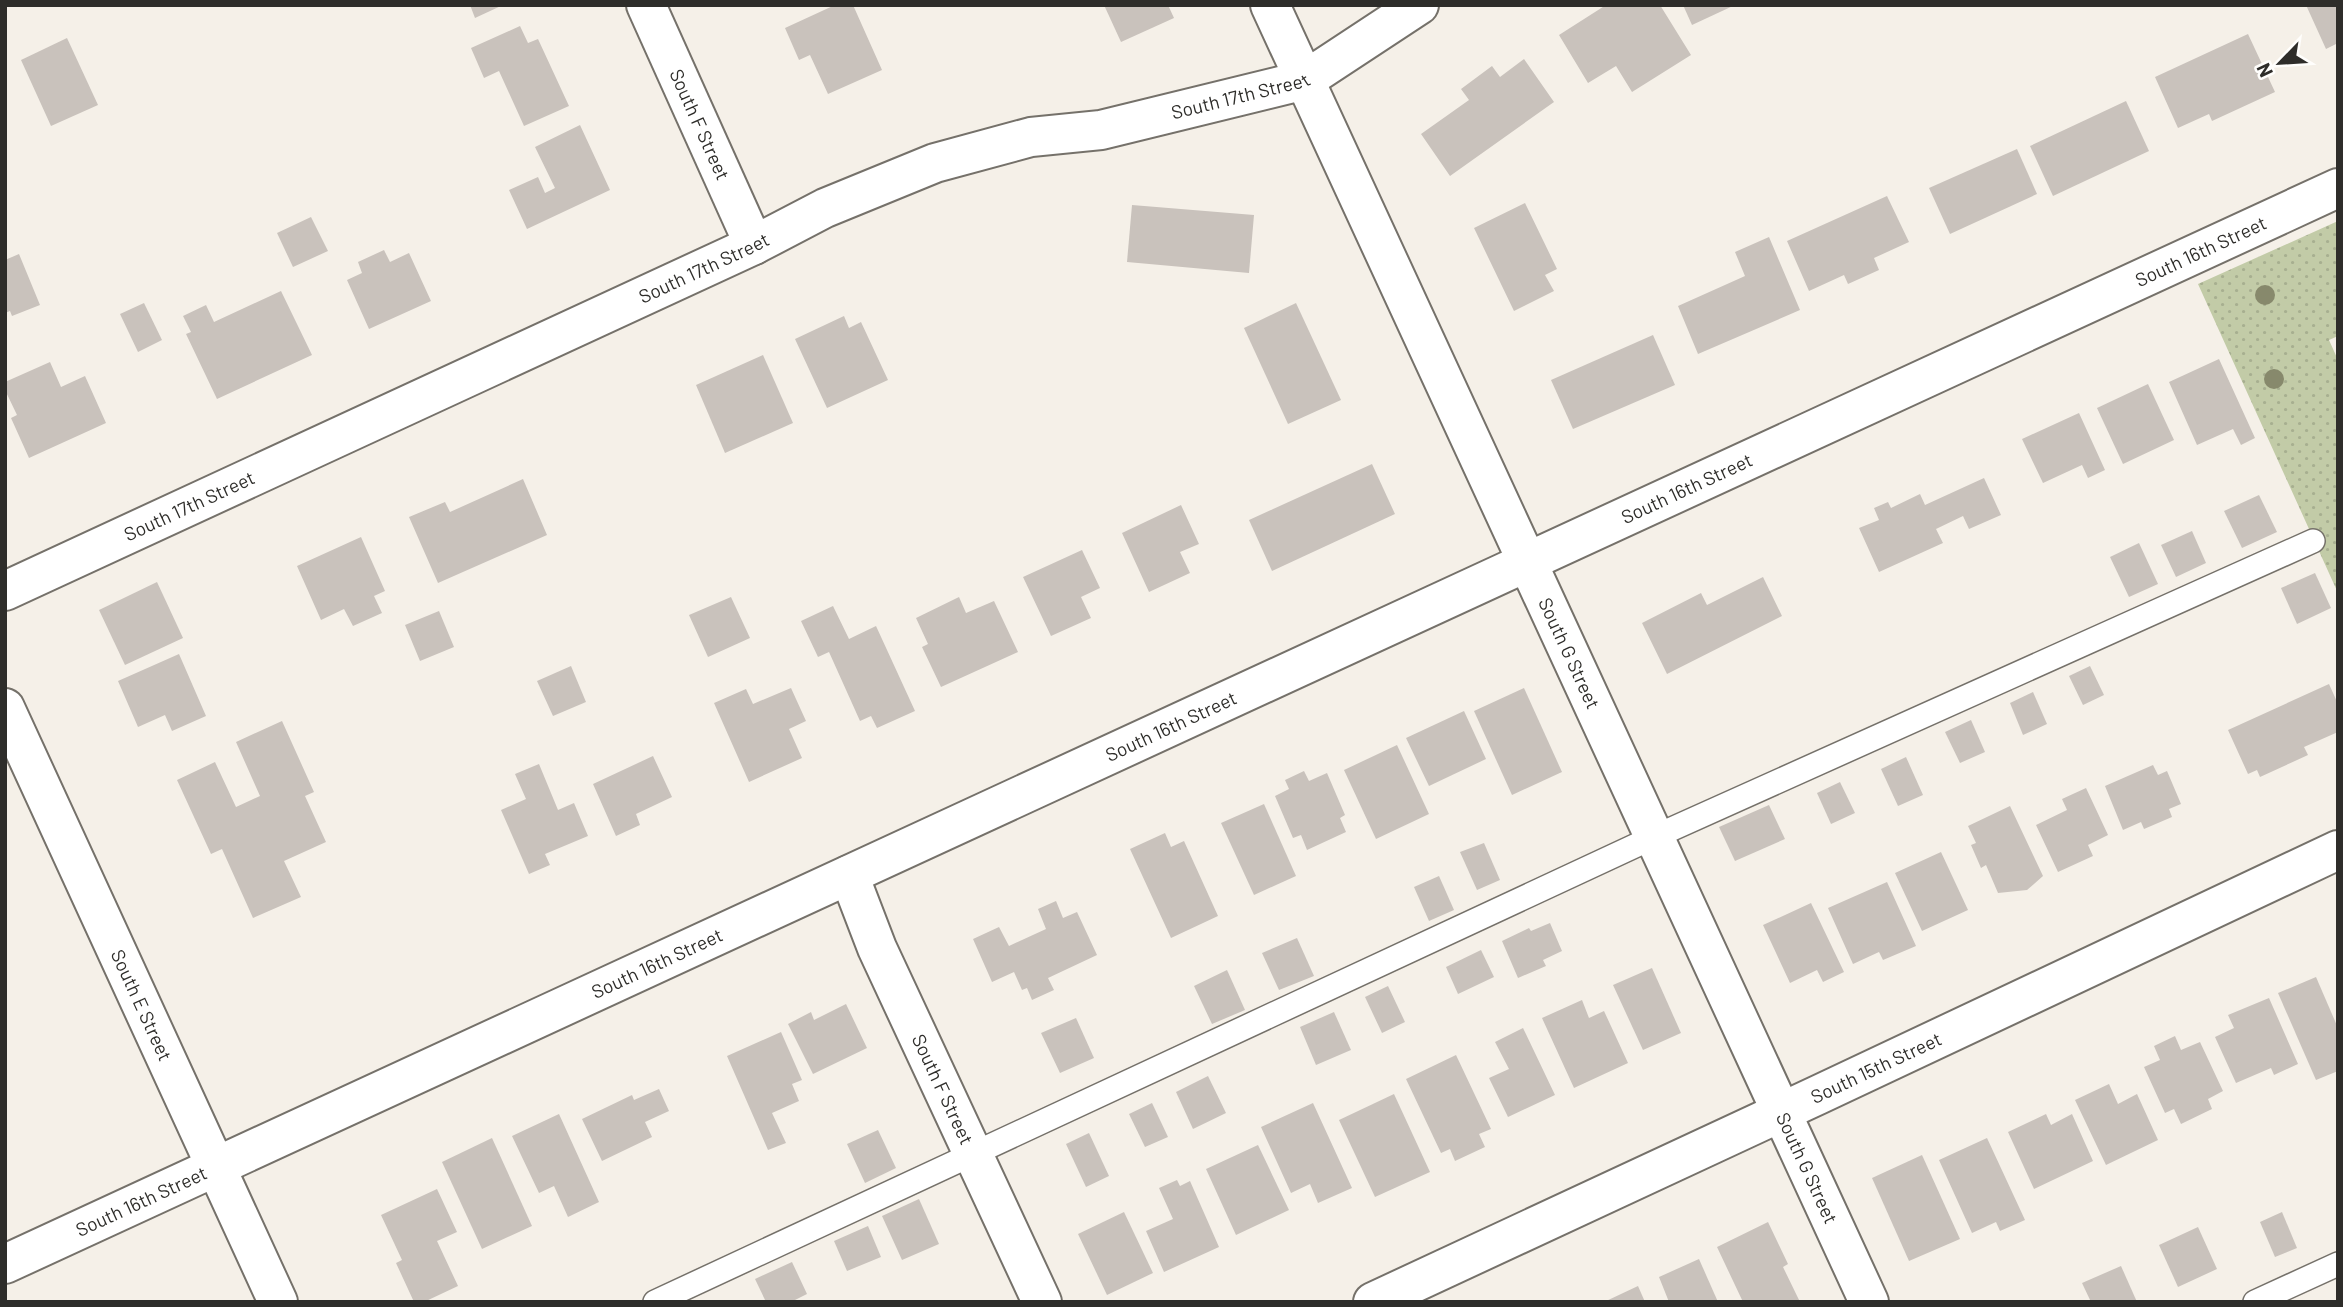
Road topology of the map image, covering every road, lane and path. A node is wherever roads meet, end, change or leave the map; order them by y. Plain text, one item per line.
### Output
1 (646, 5) edge
2 (1270, 5) edge
3 (1419, 5) edge
4 (1305, 79) junction
5 (2338, 188) edge
6 (754, 244) junction
7 (2313, 541) dead end
8 (1528, 563) junction
9 (5, 591) edge
10 (5, 708) edge
11 (1654, 837) junction
12 (2338, 849) edge
13 (849, 874) junction
14 (1782, 1112) junction
15 (973, 1155) junction
16 (215, 1166) junction
17 (5, 1264) edge
18 (2338, 1264) edge
19 (278, 1302) edge
20 (655, 1302) edge
21 (1042, 1302) edge
22 (1373, 1302) edge
23 (1869, 1302) edge
24 (2255, 1302) edge

1 - 6 street, South F Street
2 - 4 street, South G Street
3 - 4 street, South 17th Street
4 - 6 street, South 17th Street
4 - 8 street, South G Street
5 - 8 street, South 16th Street
6 - 9 street, South 17th Street
7 - 11 lane
8 - 11 street, South G Street
8 - 13 street, South 16th Street
10 - 16 street, South E Street
11 - 14 street, South G Street
11 - 15 lane
12 - 14 street, South 15th Street
13 - 15 street, South F Street
13 - 16 street, South 16th Street
14 - 22 street, South 15th Street
14 - 23 street, South G Street
15 - 20 lane
15 - 21 street, South F Street
16 - 17 street, South 16th Street
16 - 19 street, South E Street
18 - 24 lane

